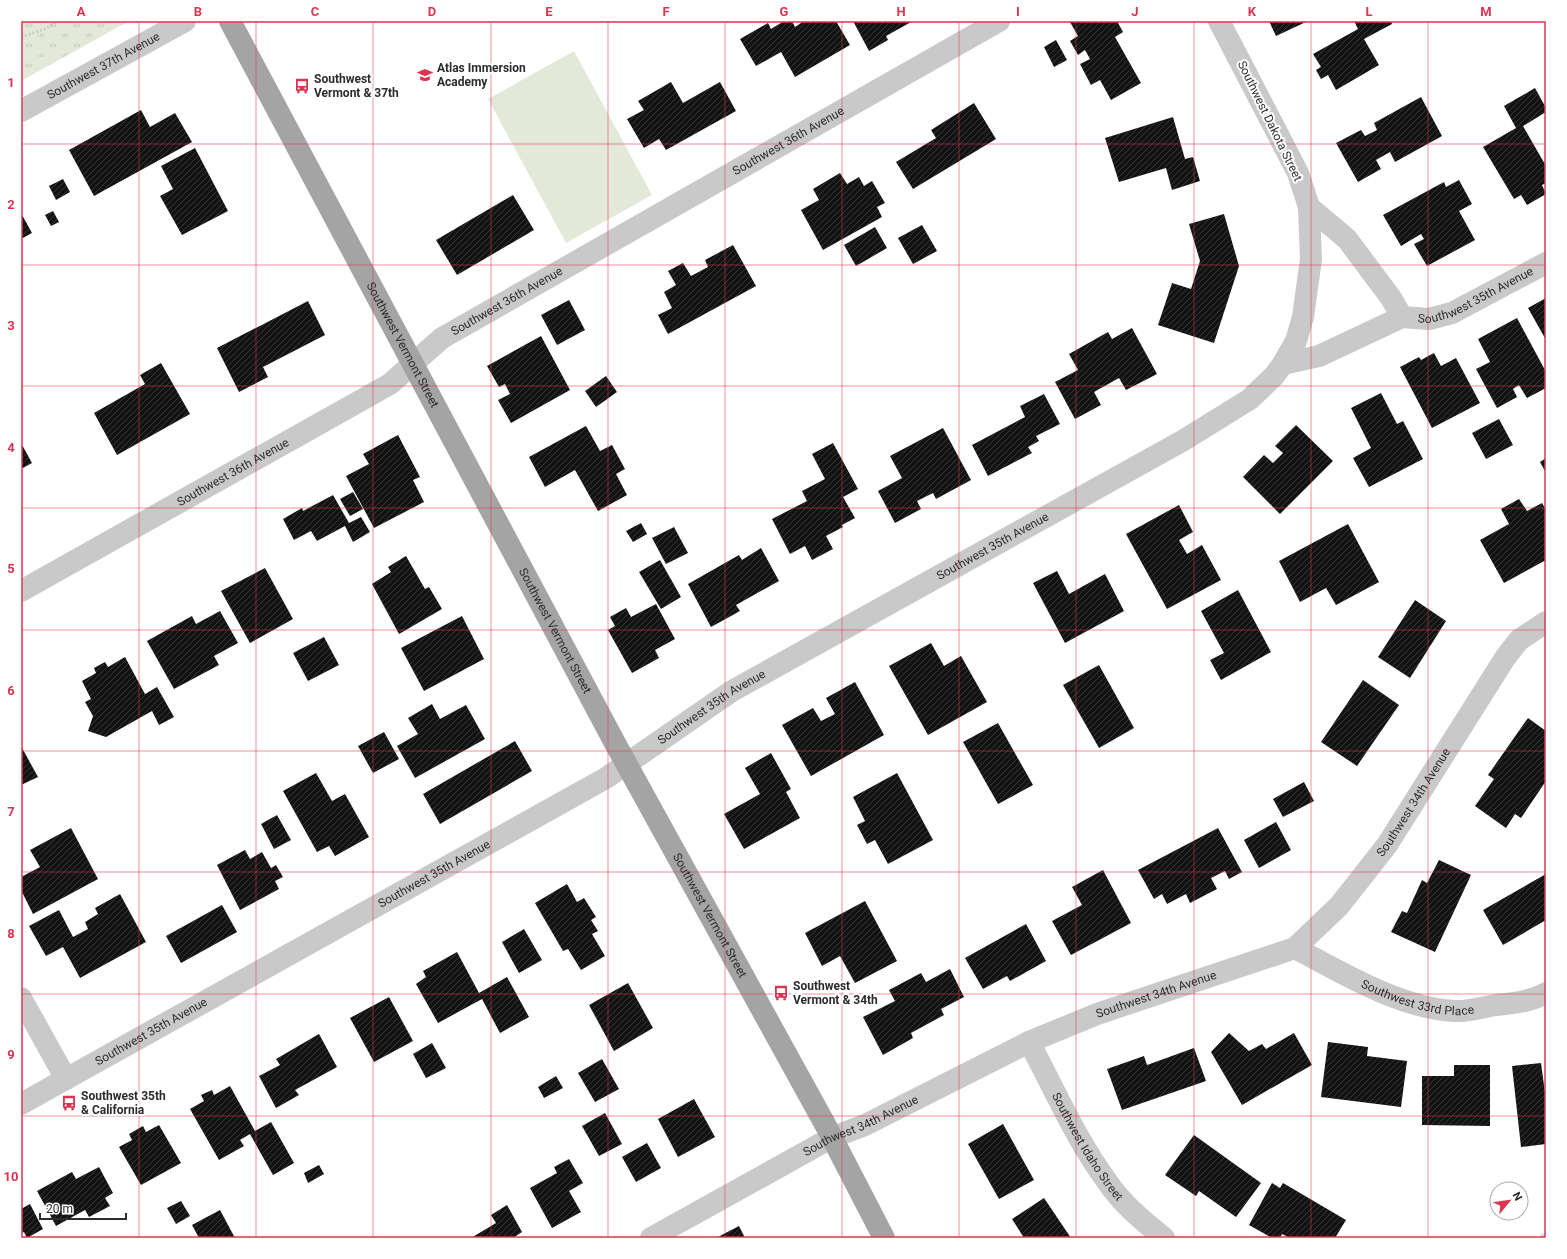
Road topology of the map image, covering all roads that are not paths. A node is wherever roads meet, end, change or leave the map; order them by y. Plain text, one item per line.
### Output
1 (185, 21) edge
2 (230, 21) edge
3 (999, 21) edge
4 (1219, 21) edge
5 (21, 111) edge
6 (1309, 207) junction
7 (1546, 263) edge
8 (1402, 317) junction
9 (412, 364) junction
10 (1283, 364) junction
11 (21, 591) edge
12 (1546, 622) edge
13 (627, 764) junction
14 (1295, 948) junction
15 (1546, 993) edge
16 (21, 998) edge
17 (1029, 1042) junction
18 (66, 1079) junction
19 (21, 1104) edge
20 (831, 1138) junction
21 (651, 1238) edge
22 (884, 1238) edge
23 (1164, 1238) edge

1 - 5 street, Southwest 37th Avenue
2 - 9 main road, Southwest Vermont Street
3 - 9 street, Southwest 36th Avenue
4 - 6 street, Southwest Dakota Street
6 - 8 street, Southwest 35th Avenue
6 - 10 street, Southwest Dakota Street
7 - 8 street, Southwest 35th Avenue
8 - 10 street, Southwest 35th Avenue
9 - 11 street, Southwest 36th Avenue
9 - 13 main road, Southwest Vermont Street
10 - 13 street, Southwest 35th Avenue
12 - 14 street, Southwest 34th Avenue
13 - 18 street, Southwest 35th Avenue
13 - 20 main road, Southwest Vermont Street
14 - 15 street, Southwest 33rd Place
14 - 17 street, Southwest 34th Avenue
16 - 18 street
17 - 20 street, Southwest 34th Avenue
17 - 23 street, Southwest Idaho Street
18 - 19 street, Southwest 35th Avenue
20 - 21 street, Southwest 34th Avenue
20 - 22 main road, Southwest Vermont Street

